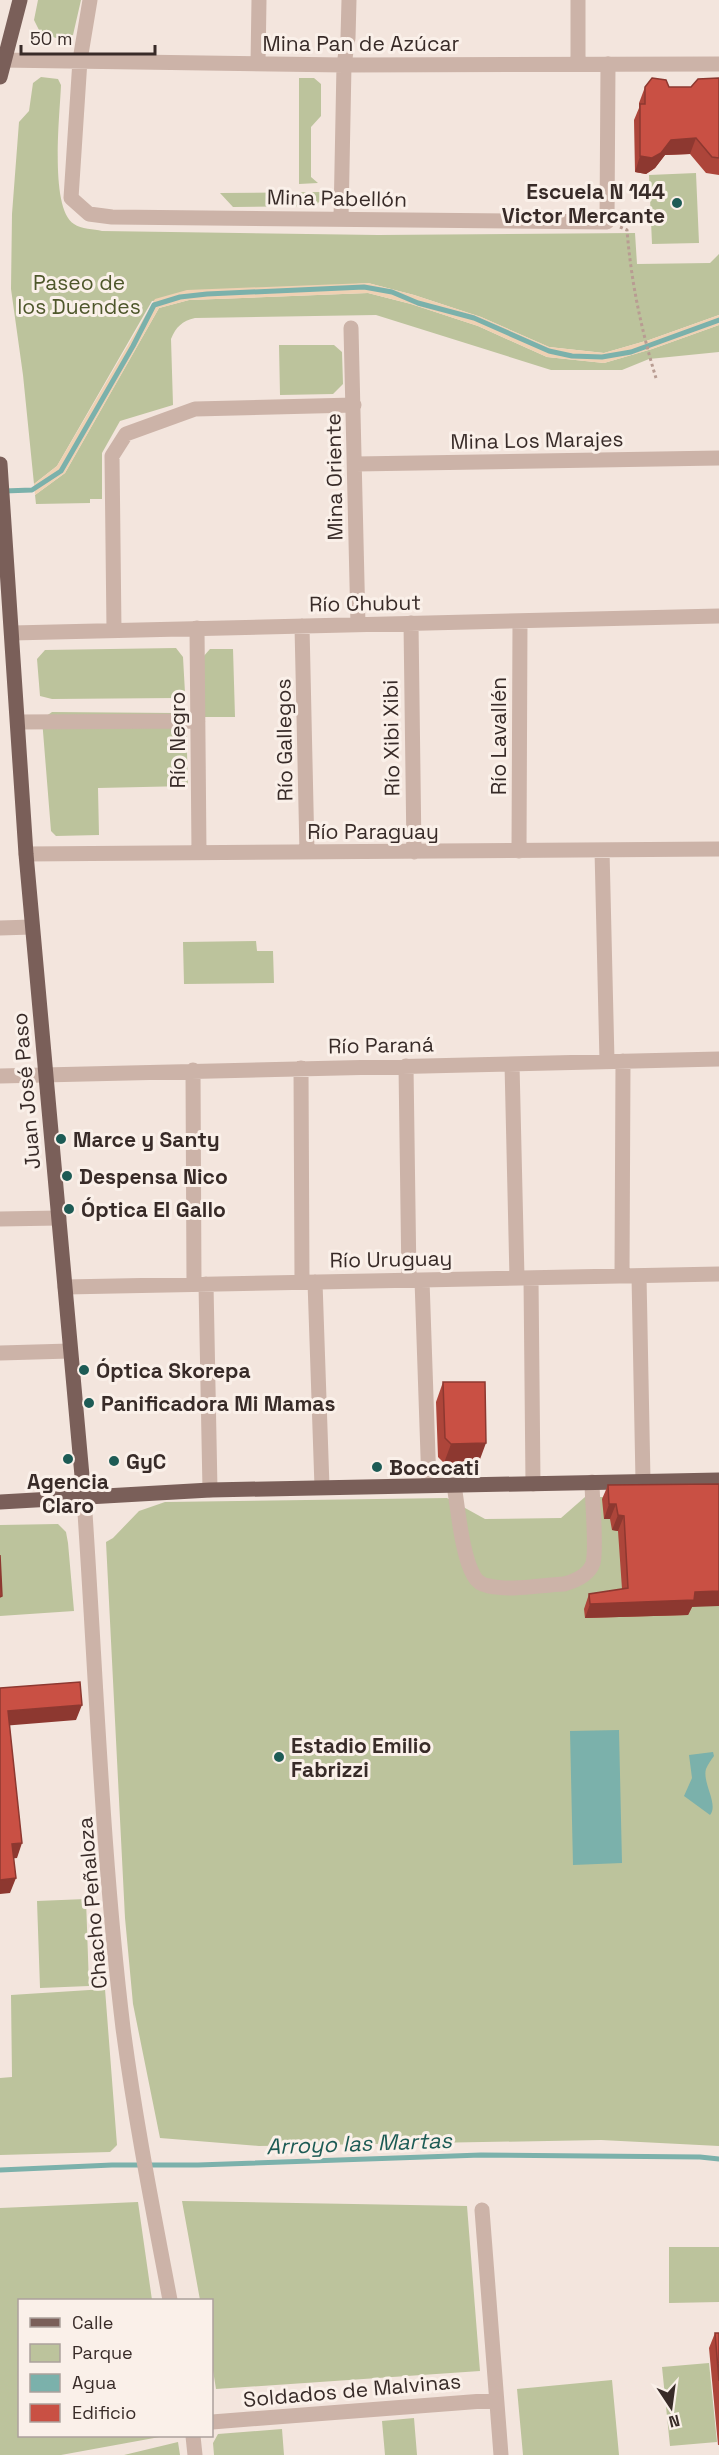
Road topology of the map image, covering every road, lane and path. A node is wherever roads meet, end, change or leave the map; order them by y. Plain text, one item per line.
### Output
1 (20, 0) edge
2 (90, 0) edge
3 (259, 0) edge
4 (349, 0) edge
5 (578, 0) edge
6 (2, 60) edge
7 (80, 60) junction
8 (578, 63) junction
9 (258, 64) junction
10 (608, 64) junction
11 (719, 64) edge
12 (344, 65) junction
13 (0, 77) edge
14 (341, 219) junction
15 (608, 222) junction
16 (351, 328) dead end
17 (656, 378) dead end
18 (354, 405) junction
19 (719, 458) edge
20 (0, 464) edge
21 (356, 464) junction
22 (719, 616) edge
23 (520, 621) junction
24 (411, 623) junction
25 (358, 625) junction
26 (302, 626) junction
27 (197, 628) junction
28 (114, 630) junction
29 (12, 633) junction
30 (198, 721) junction
31 (18, 722) junction
32 (719, 849) edge
33 (602, 850) junction
34 (519, 851) junction
35 (308, 852) junction
36 (414, 852) junction
37 (199, 853) junction
38 (26, 854) junction
39 (32, 927) junction
40 (0, 928) edge
41 (719, 1059) edge
42 (615, 1061) junction
43 (512, 1064) junction
44 (406, 1066) junction
45 (301, 1068) junction
46 (193, 1070) junction
47 (45, 1074) junction
48 (0, 1076) edge
49 (59, 1218) junction
50 (0, 1219) edge
51 (719, 1274) edge
52 (622, 1276) junction
53 (639, 1276) junction
54 (524, 1278) junction
55 (416, 1280) junction
56 (309, 1282) junction
57 (200, 1284) junction
58 (64, 1287) junction
59 (70, 1351) junction
60 (0, 1353) edge
61 (719, 1480) edge
62 (643, 1481) junction
63 (592, 1482) junction
64 (533, 1484) junction
65 (429, 1485) junction
66 (454, 1485) junction
67 (322, 1488) junction
68 (210, 1490) junction
69 (84, 1498) junction
70 (0, 1502) edge
71 (482, 2210) dead end
72 (170, 2299) edge
73 (496, 2400) junction
74 (213, 2422) edge
75 (194, 2437) edge
76 (195, 2455) edge
77 (501, 2455) edge

1 - 6 main road
2 - 7 street
3 - 9 street
4 - 12 street
5 - 8 street
6 - 7 street, Mina Pan de Azúcar
6 - 13 main road
7 - 9 street, Mina Pan de Azúcar
7 - 14 street, Mina Pabellón
8 - 10 street, Mina Pan de Azúcar
8 - 12 street, Mina Pan de Azúcar
9 - 12 street, Mina Pan de Azúcar
10 - 11 street, Mina Pan de Azúcar
10 - 15 street
12 - 14 street
14 - 15 street, Mina Pabellón
15 - 17 path
16 - 18 street, Mina Oriente
18 - 21 street, Mina Oriente
18 - 28 street
19 - 21 street, Mina Los Marajes
20 - 29 main road, Juan José Paso
21 - 25 street, Mina Oriente
22 - 23 street, Río Chubut
23 - 24 street, Río Chubut
23 - 34 street, Río Lavallén
24 - 25 street, Río Chubut
24 - 36 street, Río Xibi Xibi
25 - 26 street, Río Chubut
26 - 27 street, Río Chubut
26 - 35 street, Río Gallegos
27 - 28 street, Río Chubut
27 - 30 street, Río Negro
28 - 29 street, Río Chubut
29 - 31 main road, Juan José Paso
30 - 31 street
30 - 37 street, Río Negro
31 - 38 main road, Juan José Paso
32 - 33 street, Río Paraguay
33 - 34 street, Río Paraguay
33 - 42 street
34 - 36 street, Río Paraguay
35 - 36 street, Río Paraguay
35 - 37 street, Río Paraguay
37 - 38 street, Río Paraguay
38 - 39 main road, Juan José Paso
39 - 40 street
39 - 47 main road, Juan José Paso
41 - 42 street, Río Paraná
42 - 43 street, Río Paraná
42 - 52 street
43 - 44 street, Río Paraná
43 - 54 street
44 - 45 street, Río Paraná
44 - 55 street
45 - 46 street, Río Paraná
45 - 56 street
46 - 47 street, Río Paraná
46 - 57 street
47 - 48 street, Río Paraná
47 - 49 main road, Juan José Paso
49 - 50 street
49 - 58 main road, Juan José Paso
51 - 53 street, Río Uruguay
52 - 53 street, Río Uruguay
52 - 54 street, Río Uruguay
53 - 62 street
54 - 55 street, Río Uruguay
54 - 64 street
55 - 56 street, Río Uruguay
55 - 65 street
56 - 57 street, Río Uruguay
56 - 67 street
57 - 58 street, Río Uruguay
57 - 68 street
58 - 59 main road, Juan José Paso
59 - 60 street
59 - 69 main road, Juan José Paso
61 - 62 main road
62 - 63 main road
63 - 64 main road
63 - 66 street
64 - 66 main road
65 - 66 main road
65 - 67 main road
67 - 68 main road
68 - 69 main road
69 - 70 main road
69 - 72 street, Chacho Peñaloza
71 - 73 street
73 - 74 street, Soldados de Malvinas
73 - 77 street
75 - 76 street

